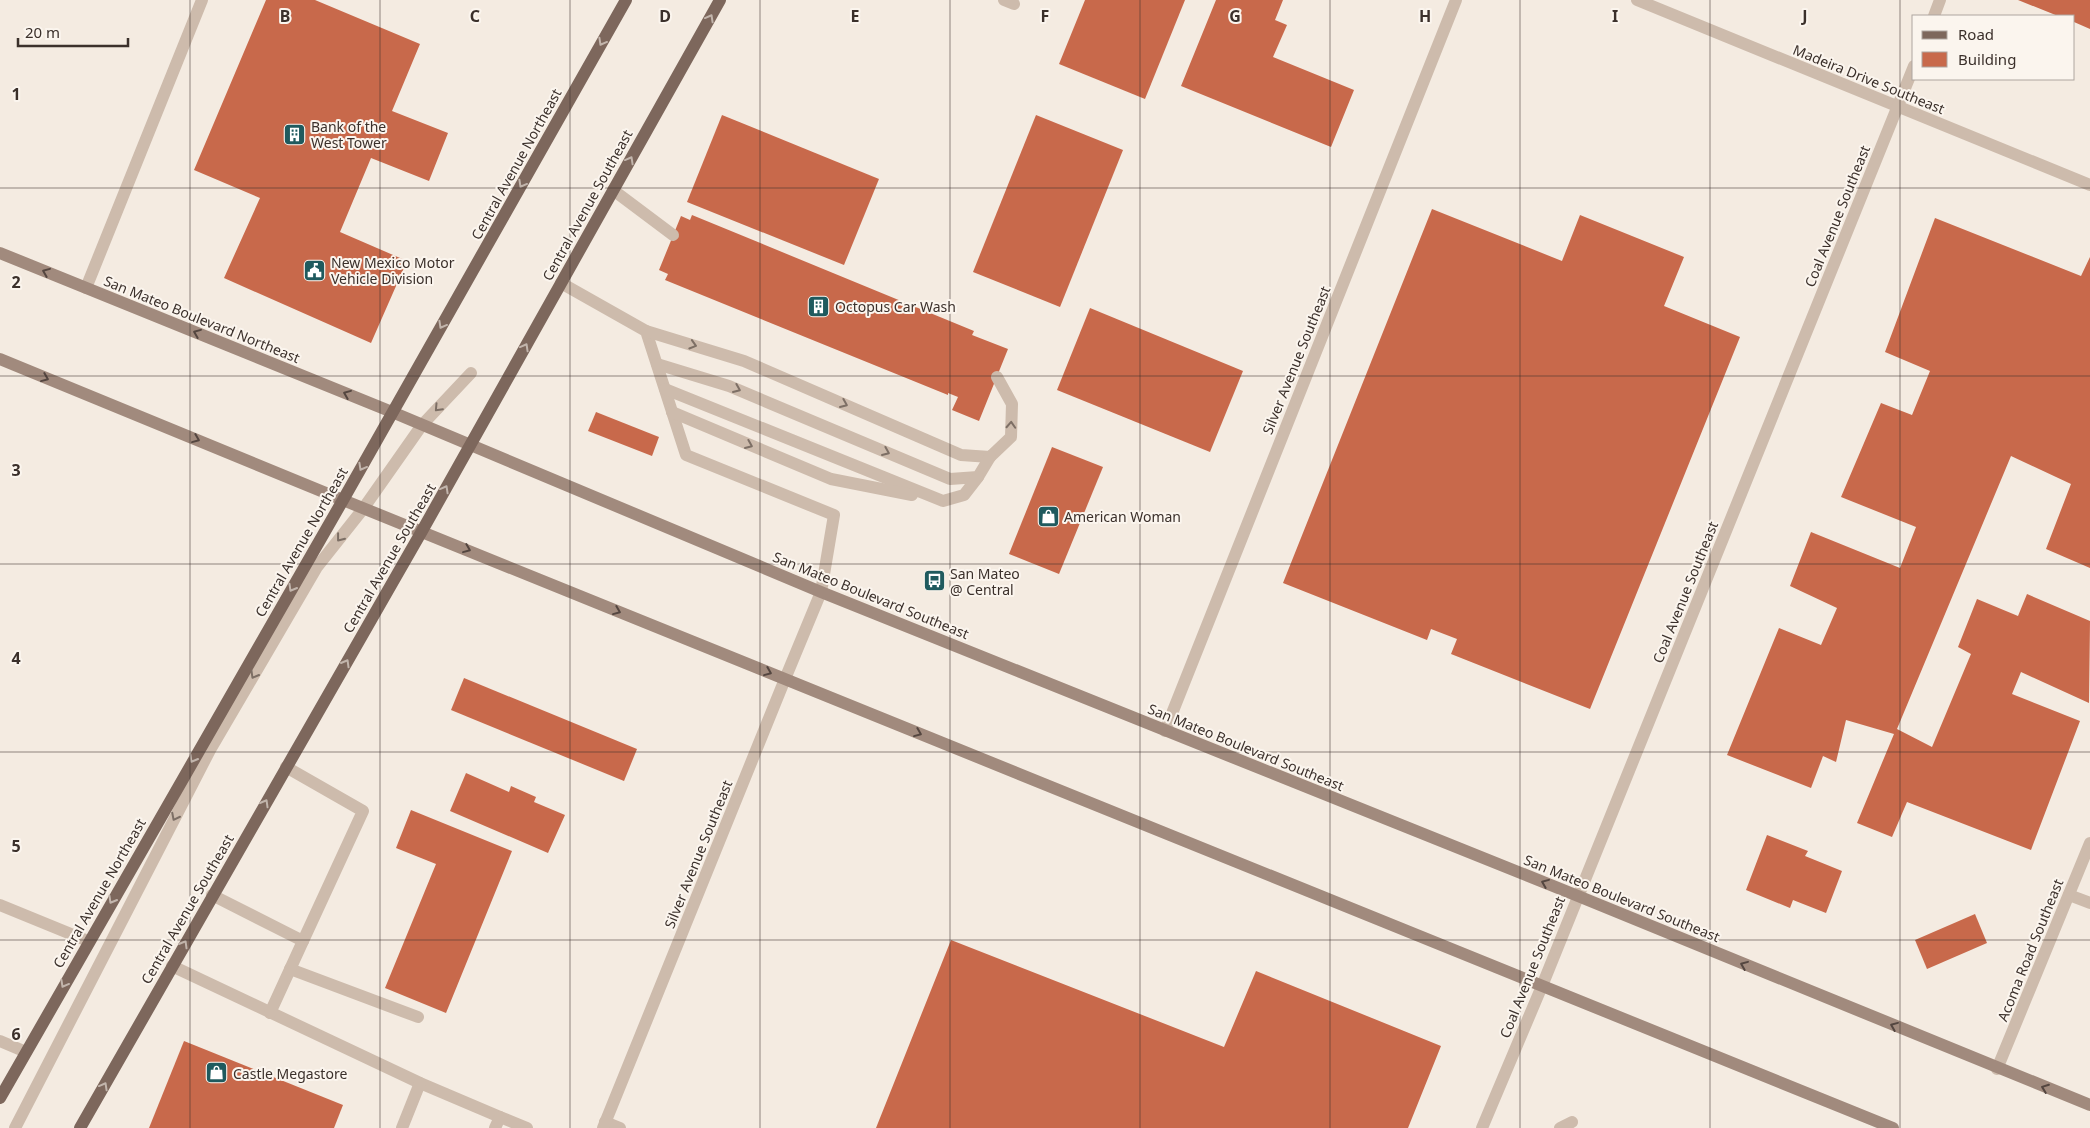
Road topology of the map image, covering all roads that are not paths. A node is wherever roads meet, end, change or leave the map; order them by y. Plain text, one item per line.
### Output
1 (202, 0) edge
2 (626, 0) edge
3 (720, 0) edge
4 (1456, 0) edge
5 (1637, 0) edge
6 (1940, 0) edge
7 (1934, 15) edge
8 (1912, 71) edge
9 (1897, 107) junction
10 (2090, 185) edge
11 (613, 190) junction
12 (673, 235) dead end
13 (0, 253) edge
14 (561, 282) junction
15 (86, 288) junction
16 (646, 331) junction
17 (0, 359) edge
18 (657, 364) junction
19 (471, 373) dead end
20 (997, 377) dead end
21 (665, 389) junction
22 (392, 412) junction
23 (672, 412) junction
24 (422, 425) junction
25 (470, 445) junction
26 (990, 457) junction
27 (978, 477) junction
28 (343, 500) junction
29 (942, 501) junction
30 (364, 509) junction
31 (422, 532) junction
32 (821, 592) junction
33 (785, 680) junction
34 (1165, 731) junction
35 (286, 767) junction
36 (2090, 842) edge
37 (2069, 894) junction
38 (212, 896) junction
39 (1578, 896) junction
40 (2090, 903) edge
41 (0, 905) edge
42 (88, 941) junction
43 (303, 941) junction
44 (172, 966) junction
45 (290, 969) junction
46 (1542, 986) junction
47 (270, 1013) junction
48 (418, 1016) dead end
49 (0, 1041) edge
50 (26, 1052) junction
51 (1997, 1069) junction
52 (420, 1084) junction
53 (0, 1098) edge
54 (2090, 1105) edge
55 (497, 1123) edge
56 (604, 1125) edge
57 (15, 1128) edge
58 (80, 1128) edge
59 (402, 1128) edge
60 (527, 1128) edge
61 (620, 1128) edge
62 (1482, 1128) edge
63 (1893, 1128) edge

1 - 15 street
2 -> 22 main road, Central Avenue Northeast
11 -> 3 main road, Central Avenue Southeast
4 - 34 street, Silver Avenue Southeast
5 - 9 street, Madeira Drive Southeast
6 - 7 street
8 - 9 street, Coal Avenue Southeast
9 - 10 street, Madeira Drive Southeast
9 - 39 street, Coal Avenue Southeast
11 - 12 street
11 - 14 main road, Central Avenue Southeast
15 -> 13 main road, San Mateo Boulevard Northeast
14 - 16 street
25 -> 14 main road, Central Avenue Southeast
22 -> 15 main road, San Mateo Boulevard Northeast
16 - 18 street
16 -> 26 street
17 -> 28 main road
18 - 21 street
18 -> 27 street
19 -> 24 street, Central Avenue Northeast
26 -> 20 street
21 - 23 street
21 - 29 street
22 - 24 main road, San Mateo Boulevard Southeast
22 -> 28 main road, Central Avenue Northeast
23 -> 29 street
23 - 32 street, Silver Avenue Southeast
24 - 25 main road, San Mateo Boulevard Southeast
24 - 30 street, Central Avenue Northeast
31 -> 25 main road, Central Avenue Southeast
25 - 32 main road, San Mateo Boulevard Southeast
26 - 27 street
27 - 29 street
28 - 30 main road
28 -> 42 main road, Central Avenue Northeast
30 - 31 main road
30 -> 57 street, Central Avenue Northeast
31 -> 33 main road
35 -> 31 main road, Central Avenue Southeast
32 - 33 street, Silver Avenue Southeast
32 - 34 main road, San Mateo Boulevard Southeast
33 -> 46 main road
33 - 56 street, Silver Avenue Southeast
39 -> 34 main road, San Mateo Boulevard Southeast
38 -> 35 main road, Central Avenue Southeast
35 - 43 street
36 - 37 street, Acoma Road Southeast
37 - 40 street
37 - 51 street, Acoma Road Southeast
38 - 43 street
44 -> 38 main road, Central Avenue Southeast
39 - 46 street, Coal Avenue Southeast
51 -> 39 main road, San Mateo Boulevard Southeast
41 - 42 street
42 -> 50 main road, Central Avenue Northeast
43 - 45 street
44 - 47 street
58 -> 44 main road, Central Avenue Southeast
45 - 47 street
45 - 48 street
46 - 62 street, Coal Avenue Southeast
46 - 63 main road
47 - 52 street
49 - 50 street
50 - 53 main road, Central Avenue Northeast
54 -> 51 main road, San Mateo Boulevard Southeast
52 - 55 street
52 - 59 street
55 - 60 street
56 - 61 street

